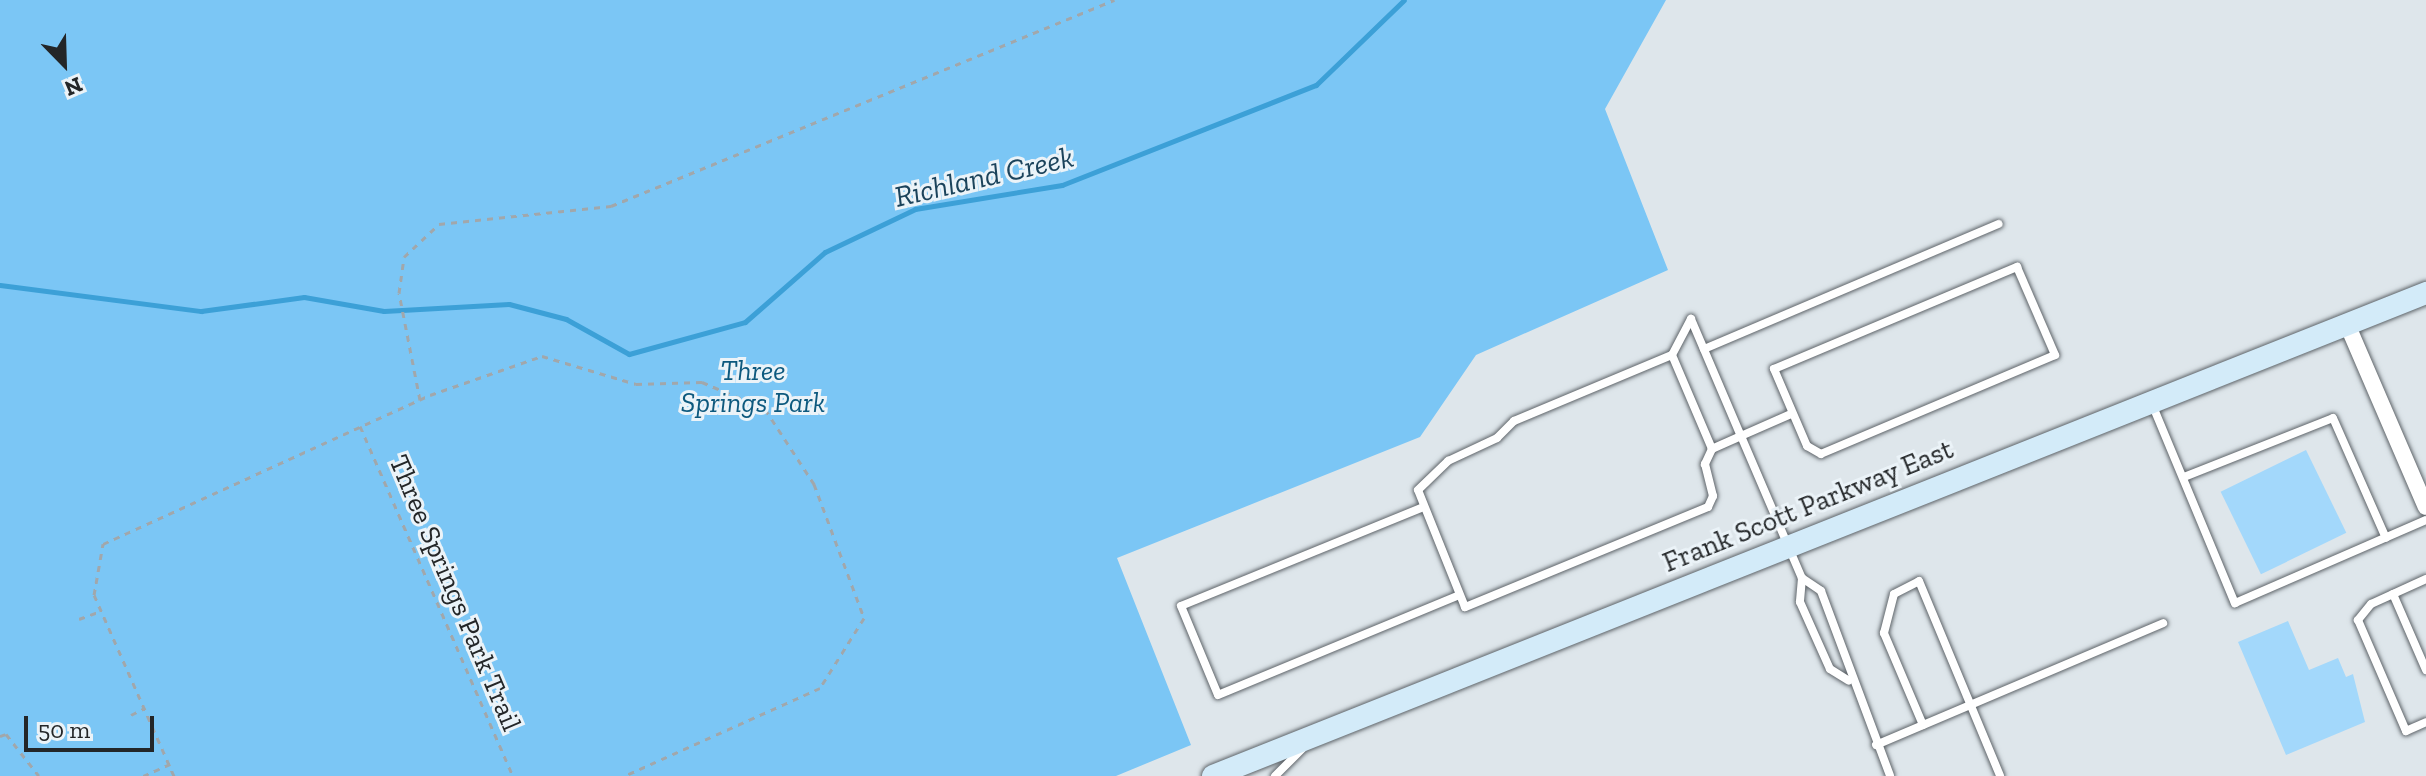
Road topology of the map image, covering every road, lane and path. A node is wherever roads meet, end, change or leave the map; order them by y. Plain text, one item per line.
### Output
1 (1114, 0) edge
2 (1999, 224) dead end
3 (2426, 293) edge
4 (2347, 324) junction
5 (1704, 349) junction
6 (1672, 355) junction
7 (420, 400) junction
8 (2151, 402) junction
9 (1791, 414) junction
10 (360, 426) junction
11 (1741, 436) junction
12 (1712, 449) junction
13 (2184, 477) junction
14 (2426, 507) edge
15 (1421, 508) junction
16 (2426, 520) edge
17 (2386, 538) junction
18 (1789, 547) junction
19 (1802, 578) junction
20 (2426, 579) edge
21 (2393, 594) junction
22 (1459, 595) junction
23 (101, 611) junction
24 (79, 619) dead end
25 (2163, 623) dead end
26 (2426, 670) edge
27 (1849, 681) junction
28 (1972, 704) junction
29 (146, 708) junction
30 (131, 715) dead end
31 (2426, 722) edge
32 (1923, 725) junction
33 (1317, 734) junction
34 (0, 736) edge
35 (1876, 745) junction
36 (170, 764) junction
37 (39, 776) edge
38 (143, 776) edge
39 (174, 776) edge
40 (513, 776) edge
41 (624, 776) edge
42 (1213, 776) edge
43 (1275, 776) edge
44 (1890, 776) edge
45 (2000, 776) edge

1 - 7 path
2 - 5 lane
3 - 4 main road, Frank Scott Parkway East
4 - 8 main road, Frank Scott Parkway East
4 - 14 street
5 - 6 lane
5 - 11 lane
6 - 12 lane
6 - 15 lane
7 - 10 path
7 - 41 path
8 - 13 lane
8 - 18 main road, Frank Scott Parkway East
9 - 9 lane
9 - 11 lane
10 - 23 path
10 - 40 path, Three Springs Park Trail
11 - 12 lane
11 - 18 lane
12 - 22 lane
13 - 17 lane
13 - 17 lane
15 - 22 lane
15 - 22 lane
16 - 17 lane
18 - 19 lane
18 - 33 main road, Frank Scott Parkway East
19 - 27 lane
19 - 27 lane
20 - 21 lane
21 - 26 lane
21 - 31 lane
23 - 24 path
23 - 29 path
25 - 28 lane
27 - 35 lane
28 - 32 lane
28 - 32 lane
28 - 45 lane
29 - 30 path
29 - 36 path
32 - 35 lane
33 - 42 main road, Frank Scott Parkway East
33 - 43 lane
34 - 37 path
35 - 44 lane
36 - 38 path
36 - 39 path

